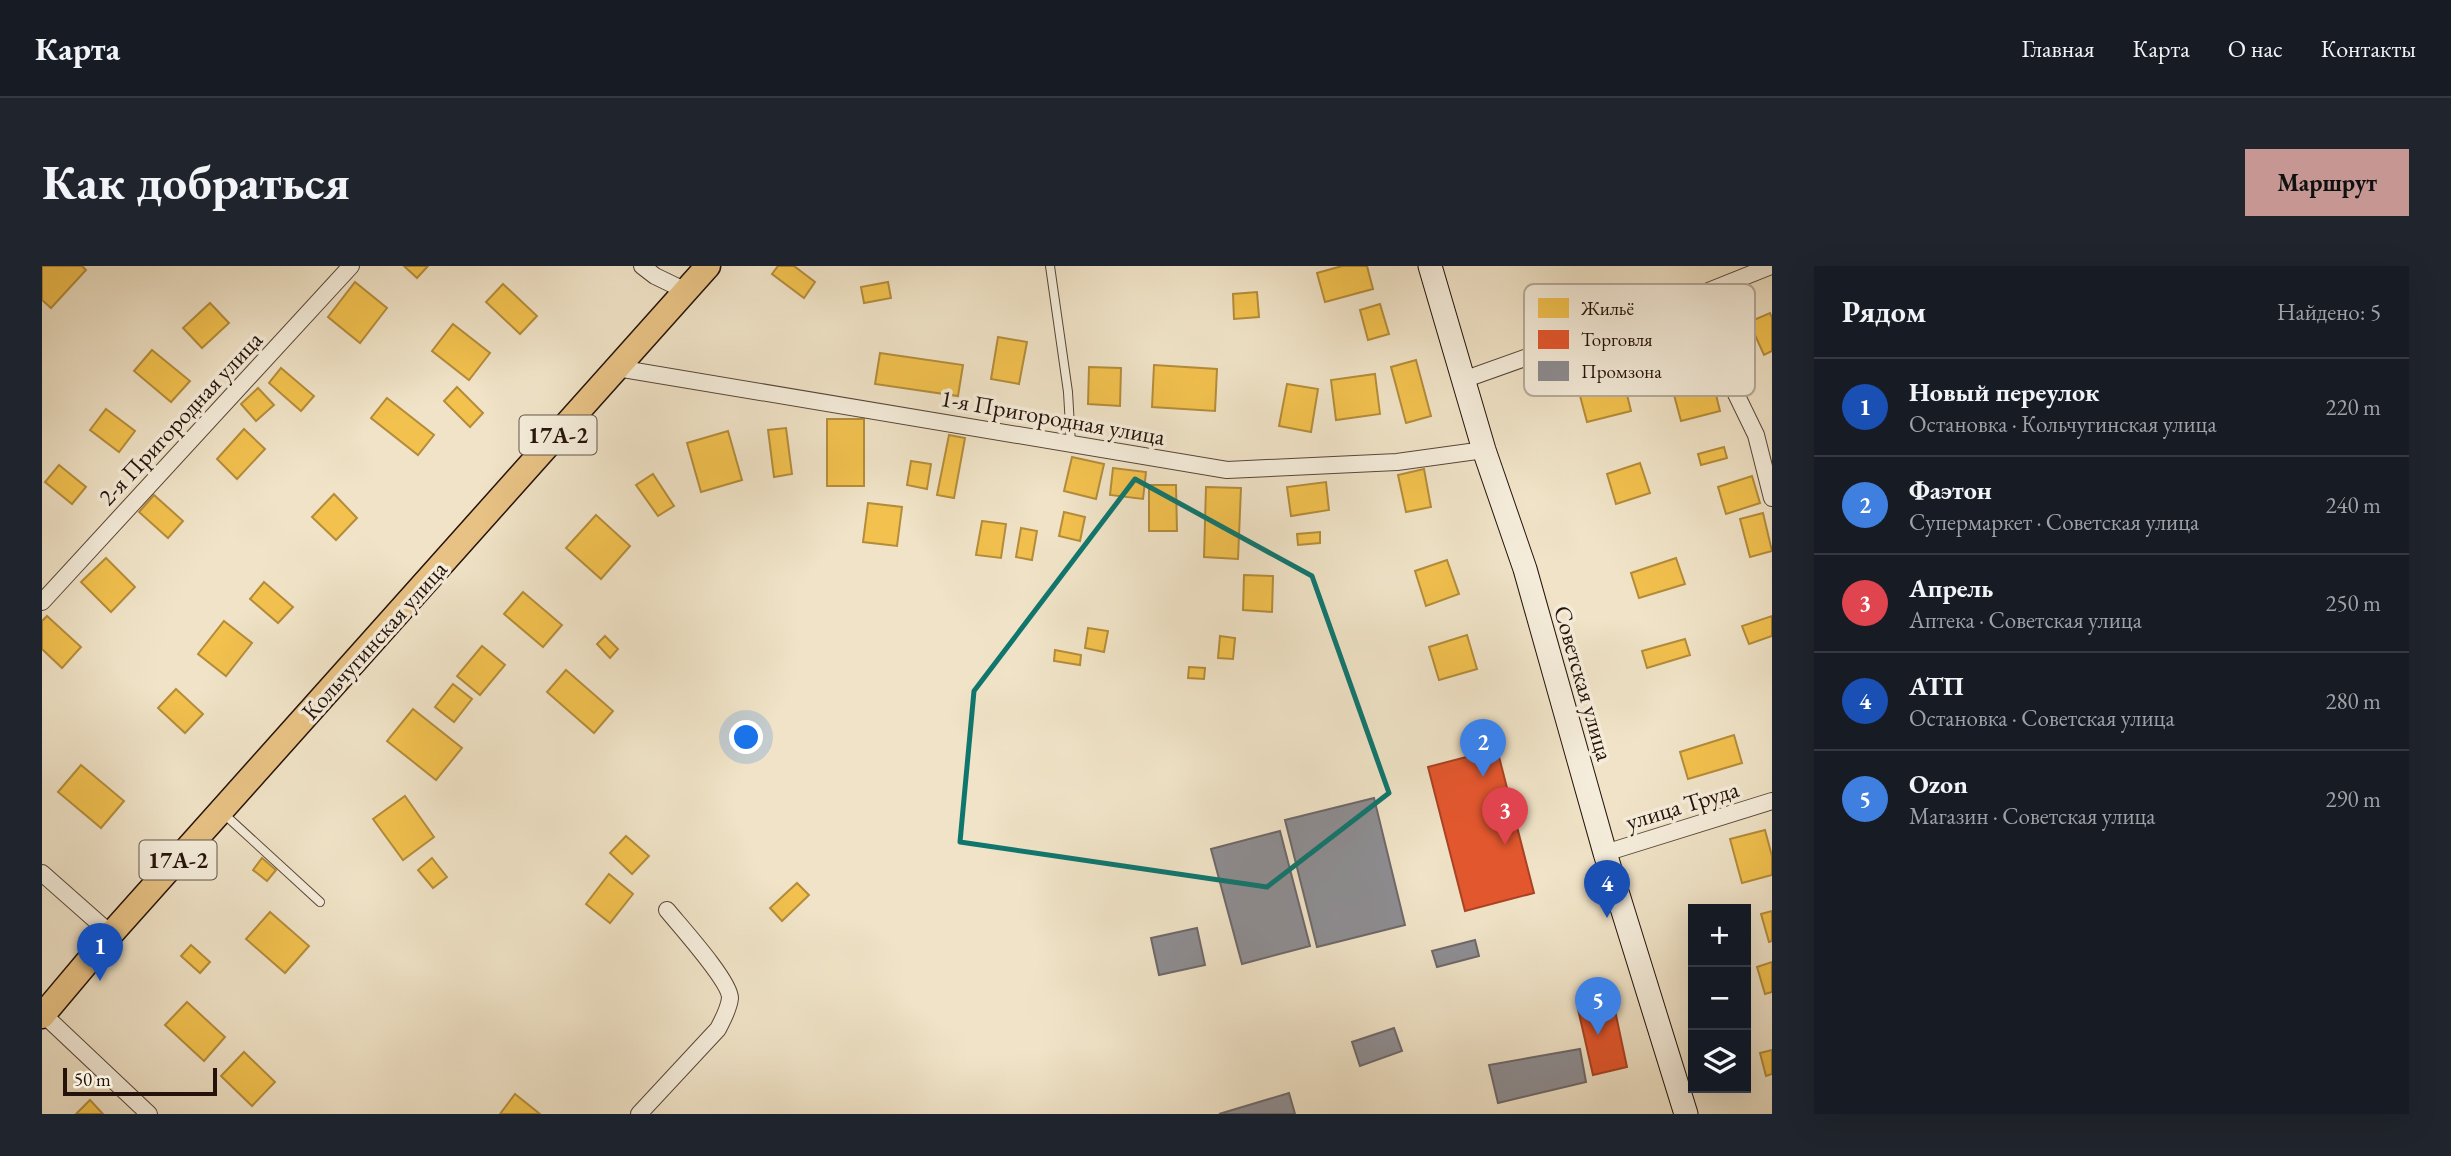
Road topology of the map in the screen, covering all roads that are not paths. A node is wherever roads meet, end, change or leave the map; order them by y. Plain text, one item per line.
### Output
1 (351, 266) edge
2 (642, 266) edge
3 (708, 266) edge
4 (1050, 266) edge
5 (1430, 266) edge
6 (1771, 266) edge
7 (1726, 284) edge
8 (686, 291) junction
9 (1524, 358) edge
10 (617, 368) junction
11 (1463, 380) junction
12 (1737, 396) edge
13 (1071, 444) junction
14 (1484, 450) junction
15 (1768, 467) edge
16 (1772, 498) edge
17 (42, 601) edge
18 (1772, 801) edge
19 (221, 812) junction
20 (1605, 853) junction
21 (42, 873) edge
22 (320, 902) dead end
23 (667, 910) dead end
24 (111, 934) junction
25 (43, 1015) edge
26 (149, 1114) edge
27 (639, 1114) edge
28 (1686, 1114) edge

1 - 17 street, 2-я Пригородная улица
2 - 8 street
3 - 8 main road, Кольчугинская улица / 17А-2
4 - 13 lane
5 - 11 street, Советская улица
6 - 7 street
8 - 10 main road, Кольчугинская улица / 17А-2
9 - 11 street
10 - 13 street, 1-я Пригородная улица
10 - 19 main road, Кольчугинская улица / 17А-2
11 - 14 street, Советская улица
12 - 15 street
13 - 14 street, 1-я Пригородная улица
14 - 20 street, Советская улица
15 - 16 street
18 - 20 street, улица Труда
19 - 22 lane
19 - 24 main road, Кольчугинская улица / 17А-2
20 - 28 street, Советская улица
21 - 24 street
23 - 27 street
24 - 25 main road, Кольчугинская улица / 17А-2
25 - 26 street

